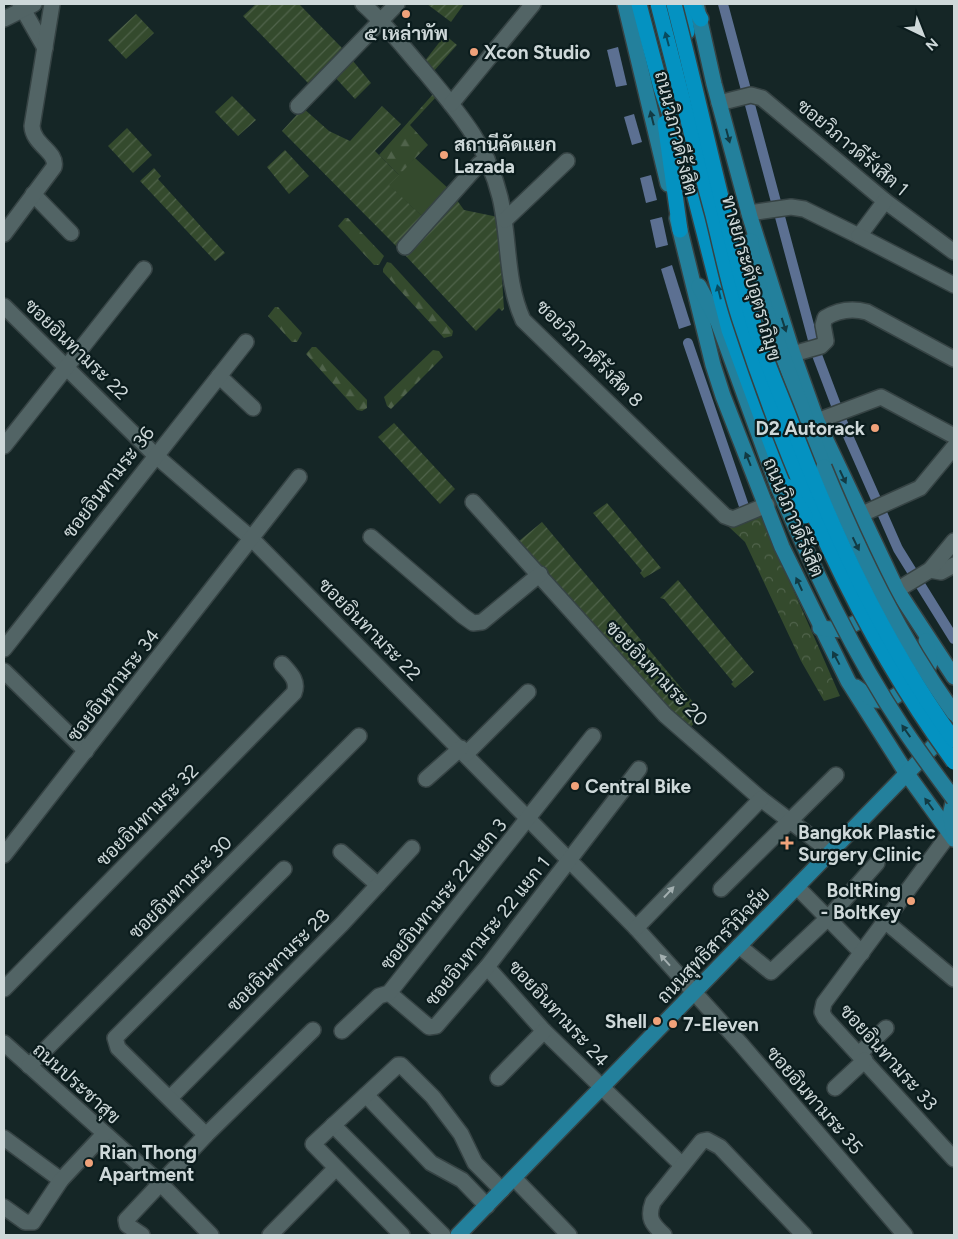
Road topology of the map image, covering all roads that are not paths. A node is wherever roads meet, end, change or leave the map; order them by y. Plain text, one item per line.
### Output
1 (52, 4) edge
2 (363, 4) edge
3 (396, 4) edge
4 (534, 4) edge
5 (625, 4) edge
6 (639, 4) edge
7 (658, 4) edge
8 (674, 4) edge
9 (682, 4) edge
10 (692, 4) edge
11 (696, 4) edge
12 (26, 6) edge
13 (4, 19) edge
14 (380, 19) junction
15 (701, 19) junction
16 (45, 48) junction
17 (660, 88) junction
18 (719, 102) junction
19 (451, 104) junction
20 (298, 106) dead end
21 (487, 159) junction
22 (567, 161) dead end
23 (33, 194) junction
24 (885, 201) junction
25 (750, 215) junction
26 (505, 220) junction
27 (680, 230) junction
28 (71, 233) dead end
29 (4, 234) edge
30 (859, 236) junction
31 (405, 247) dead end
32 (954, 252) edge
33 (688, 267) junction
34 (144, 269) dead end
35 (954, 285) edge
36 (4, 306) edge
37 (246, 342) dead end
38 (793, 354) junction
39 (954, 359) edge
40 (68, 367) junction
41 (219, 376) junction
42 (252, 408) dead end
43 (817, 421) junction
44 (954, 436) edge
45 (4, 446) edge
46 (954, 447) edge
47 (155, 455) junction
48 (299, 477) dead end
49 (782, 487) junction
50 (473, 502) dead end
51 (766, 504) junction
52 (866, 513) junction
53 (372, 537) dead end
54 (252, 539) junction
55 (954, 540) edge
56 (954, 566) edge
57 (540, 574) junction
58 (910, 580) junction
59 (820, 628) junction
60 (925, 635) junction
61 (4, 649) edge
62 (282, 664) dead end
63 (4, 671) edge
64 (954, 678) edge
65 (848, 681) junction
66 (528, 692) dead end
67 (954, 713) edge
68 (954, 725) edge
69 (359, 736) dead end
70 (594, 736) dead end
71 (954, 740) edge
72 (954, 746) edge
73 (86, 751) junction
74 (464, 751) junction
75 (954, 762) edge
76 (639, 769) dead end
77 (954, 769) edge
78 (907, 774) junction
79 (836, 775) dead end
80 (426, 779) dead end
81 (760, 799) junction
82 (954, 799) edge
83 (529, 818) junction
84 (790, 821) junction
85 (953, 835) edge
86 (412, 848) dead end
87 (340, 852) dead end
88 (831, 852) junction
89 (4, 855) edge
90 (570, 860) junction
91 (878, 863) dead end
92 (284, 869) dead end
93 (378, 885) junction
94 (797, 887) junction
95 (721, 889) dead end
96 (828, 918) junction
97 (885, 921) junction
98 (636, 928) junction
99 (739, 946) junction
100 (862, 953) junction
101 (487, 966) junction
102 (954, 979) edge
103 (4, 988) edge
104 (389, 993) junction
105 (694, 993) junction
106 (886, 1028) dead end
107 (313, 1030) dead end
108 (342, 1031) dead end
109 (544, 1031) junction
110 (4, 1043) edge
111 (862, 1057) junction
112 (29, 1066) junction
113 (498, 1078) dead end
114 (602, 1088) junction
115 (835, 1088) dead end
116 (366, 1095) junction
117 (170, 1098) junction
118 (333, 1125) junction
119 (104, 1134) junction
120 (206, 1135) junction
121 (4, 1138) edge
122 (954, 1159) edge
123 (682, 1165) junction
124 (335, 1169) junction
125 (514, 1178) junction
126 (61, 1180) junction
127 (160, 1184) junction
128 (502, 1190) junction
129 (487, 1206) junction
130 (4, 1208) edge
131 (142, 1235) edge
132 (210, 1235) edge
133 (270, 1235) edge
134 (402, 1235) edge
135 (443, 1235) edge
136 (458, 1235) edge
137 (569, 1235) edge
138 (664, 1235) edge
139 (804, 1235) edge
140 (905, 1235) edge

1 - 16 street
2 - 14 street, ซอยวิภาวดีรังสิต 8
3 - 14 street
4 - 19 street
27 -> 5 main road, ถนนวิภาวดีรังสิต
6 - 17 highway, ถนนวิภาวดีรังสิต
75 -> 7 highway, ทางยกระดับอุตราภิมุข, bridge
8 - 71 highway, ทางยกระดับอุตราภิมุข, bridge
9 - 72 highway, ถนนวิภาวดีรังสิต
10 - 15 highway
11 - 15 main road
12 - 13 street
12 - 16 street
14 - 19 street, ซอยวิภาวดีรังสิต 8
14 - 20 street
15 - 18 main road
16 - 23 street
17 - 27 highway
49 -> 17 highway, ถนนวิภาวดีรังสิต
18 - 24 street, ซอยวิภาวดีรังสิต 1
18 -> 25 main road
19 - 21 street, ซอยวิภาวดีรังสิต 8
21 - 26 street, ซอยวิภาวดีรังสิต 8
21 - 31 street
22 - 26 street
23 - 28 street
23 - 29 street
24 - 30 street
24 - 32 street, ซอยวิภาวดีรังสิต 1
25 - 30 street
25 -> 38 main road
25 -> 67 main road, bridge
26 - 51 street, ซอยวิภาวดีรังสิต 8
27 - 33 main road, ถนนวิภาวดีรังสิต
30 - 35 street
33 - 49 main road
51 -> 33 main road, ถนนวิภาวดีรังสิต
34 - 40 street
36 - 40 street, ซอยอินทามระ 22
37 - 41 street, ซอยอินทามระ 36
38 - 39 street
38 - 43 main road
40 - 45 street
40 - 47 street, ซอยอินทามระ 22
41 - 42 street
41 - 47 street, ซอยอินทามระ 36
43 - 44 street
43 -> 52 main road
46 - 52 street
47 - 54 street, ซอยอินทามระ 22
47 - 61 street, ซอยอินทามระ 36
48 - 54 street, ซอยอินทามระ 34
49 - 77 highway, ถนนวิภาวดีรังสิต, bridge
82 -> 49 main road, bridge
50 - 57 street, ซอยอินทามระ 20
59 -> 51 main road, ถนนวิภาวดีรังสิต
52 - 58 main road
53 - 57 street
54 - 73 street, ซอยอินทามระ 34
54 - 74 street, ซอยอินทามระ 22
55 - 58 street
56 - 58 street
57 - 81 street, ซอยอินทามระ 20
58 - 59 main road
58 - 60 main road
65 -> 59 main road, ถนนวิภาวดีรังสิต
60 - 64 main road
60 - 65 main road
62 - 103 street, ซอยอินทามระ 32
63 - 73 street
65 - 78 main road, ถนนวิภาวดีรังสิต
66 - 74 street
68 - 78 main road, ถนนสุทธิสารวินิจฉัย
69 - 112 street, ซอยอินทามระ 30
70 - 83 street, ซอยอินทามระ 22 แยก 3
73 - 89 street, ซอยอินทามระ 34
74 - 80 street
74 - 83 street, ซอยอินทามระ 22
76 - 90 street, ซอยอินทามระ 22 แยก 1
85 -> 78 main road, ถนนวิภาวดีรังสิต
78 - 88 main road, ถนนสุทธิสารวินิจฉัย
79 - 84 street
81 - 84 street, ซอยอินทามระ 20
98 -> 81 street
82 - 85 main road
83 - 90 street, ซอยอินทามระ 22
83 - 104 street, ซอยอินทามระ 22 แยก 3
84 - 88 street, ซอยอินทามระ 20
84 - 95 street
85 - 97 street, ซอยอินทามระ 33
86 - 93 street, ซอยอินทามระ 28
87 - 93 street
88 - 94 main road, ถนนสุทธิสารวินิจฉัย
90 - 98 street, ซอยอินทามระ 22
90 - 101 street, ซอยอินทามระ 22 แยก 1
91 - 96 street
92 - 117 street
93 - 117 street, ซอยอินทามระ 28
94 - 96 street
94 - 99 main road, ถนนสุทธิสารวินิจฉัย
96 - 99 street
96 - 100 street
97 - 100 street, ซอยอินทามระ 33
97 - 102 street
105 -> 98 street, ซอยอินทามระ 22
99 - 105 main road, ถนนสุทธิสารวินิจฉัย
100 - 111 street, ซอยอินทามระ 33
101 - 104 street, ซอยอินทามระ 22 แยก 1
101 - 109 street, ซอยอินทามระ 24
104 - 108 street, ซอยอินทามระ 22 แยก 3
105 - 114 main road, ถนนสุทธิสารวินิจฉัย
105 - 140 street, ซอยอินทามระ 35
106 - 111 street
107 - 120 street
109 - 113 street
109 - 114 street, ซอยอินทามระ 24
110 - 112 street, ถนนประชาสุข
111 - 115 street
111 - 122 street, ซอยอินทามระ 33
112 - 119 street, ถนนประชาสุข
114 - 123 street, ซอยอินทามระ 24
114 - 125 main road, ถนนสุทธิสารวินิจฉัย
116 - 118 street
116 - 128 street
116 - 129 street
117 - 120 street
118 - 124 street
118 - 135 street
119 - 126 street
119 - 127 street, ถนนประชาสุข
120 - 127 street
121 - 126 street
123 - 138 street
123 - 139 street
124 - 133 street
124 - 134 street
125 - 128 main road, ถนนสุทธิสารวินิจฉัย
125 - 137 street
126 - 130 street
127 - 131 street
127 - 132 street, ถนนประชาสุข
128 - 129 main road, ถนนสุทธิสารวินิจฉัย
129 - 136 main road, ถนนสุทธิสารวินิจฉัย

